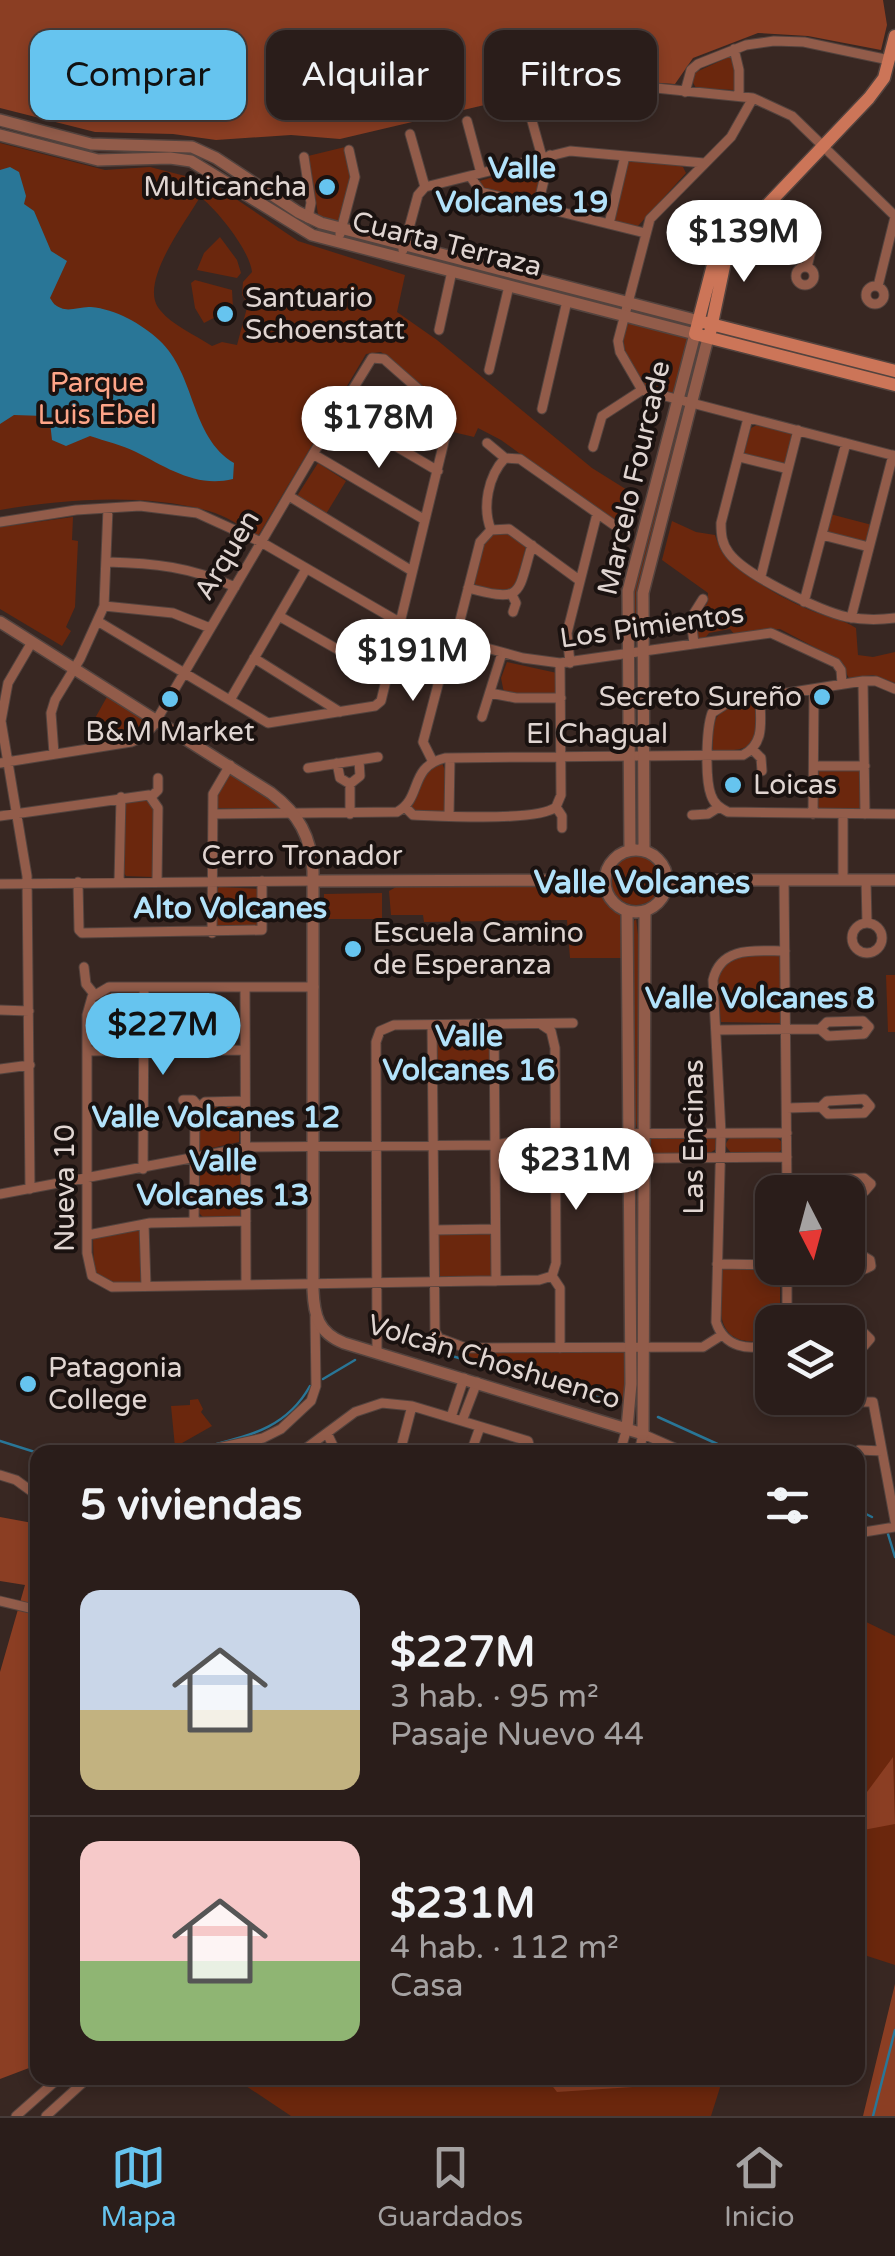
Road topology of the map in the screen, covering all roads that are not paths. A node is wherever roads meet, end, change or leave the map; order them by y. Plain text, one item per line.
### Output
1 (895, 36) edge
2 (734, 49) junction
3 (892, 60) edge
4 (895, 78) edge
5 (657, 89) edge
6 (685, 92) junction
7 (739, 96) junction
8 (753, 98) junction
9 (869, 98) junction
10 (0, 120) edge
11 (533, 120) edge
12 (467, 121) dead end
13 (410, 134) dead end
14 (0, 135) edge
15 (824, 148) junction
16 (350, 150) dead end
17 (546, 156) junction
18 (624, 156) junction
19 (304, 157) dead end
20 (704, 164) junction
21 (475, 174) junction
22 (425, 187) junction
23 (773, 200) junction
24 (538, 205) junction
25 (895, 217) edge
26 (308, 218) junction
27 (322, 223) junction
28 (609, 224) junction
29 (645, 234) junction
30 (340, 235) junction
31 (317, 236) junction
32 (403, 252) junction
33 (807, 267) dead end
34 (452, 271) junction
35 (509, 286) junction
36 (878, 286) dead end
37 (567, 301) junction
38 (626, 309) junction
39 (703, 329) junction
40 (438, 330) dead end
41 (489, 370) dead end
42 (895, 371) edge
43 (895, 386) edge
44 (642, 390) junction
45 (678, 400) junction
46 (691, 403) junction
47 (542, 409) dead end
48 (338, 412) junction
49 (748, 418) junction
50 (798, 430) junction
51 (487, 443) dead end
52 (846, 443) junction
53 (593, 447) dead end
54 (313, 454) junction
55 (894, 456) edge
56 (739, 457) junction
57 (506, 458) junction
58 (788, 469) junction
59 (438, 471) junction
60 (657, 478) junction
61 (671, 482) junction
62 (288, 496) junction
63 (108, 508) junction
64 (597, 514) junction
65 (425, 520) junction
66 (0, 522) edge
67 (614, 525) dead end
68 (491, 530) junction
69 (822, 535) junction
70 (261, 542) junction
71 (532, 544) junction
72 (869, 547) junction
73 (107, 562) junction
74 (306, 568) junction
75 (412, 572) junction
76 (761, 576) junction
77 (579, 580) junction
78 (234, 588) junction
79 (468, 588) junction
80 (512, 594) junction
81 (702, 599) dead end
82 (804, 602) junction
83 (104, 606) junction
84 (513, 612) dead end
85 (278, 616) junction
86 (851, 618) junction
87 (895, 618) edge
88 (0, 622) edge
89 (99, 622) junction
90 (400, 622) junction
91 (210, 628) junction
92 (453, 640) junction
93 (32, 642) junction
94 (694, 644) junction
95 (502, 652) junction
96 (635, 653) junction
97 (254, 658) junction
98 (565, 663) junction
99 (74, 668) junction
100 (186, 671) junction
101 (386, 677) junction
102 (863, 681) junction
103 (842, 684) junction
104 (895, 688) edge
105 (814, 689) junction
106 (490, 693) junction
107 (760, 697) junction
108 (561, 698) junction
109 (230, 700) junction
110 (340, 712) junction
111 (482, 717) dead end
112 (157, 720) junction
113 (752, 749) junction
114 (54, 754) junction
115 (636, 756) junction
116 (709, 756) junction
117 (378, 757) dead end
118 (561, 757) junction
119 (450, 758) junction
120 (359, 760) junction
121 (4, 762) edge
122 (433, 762) junction
123 (337, 763) junction
124 (230, 765) junction
125 (814, 766) junction
126 (865, 766) junction
127 (308, 768) dead end
128 (762, 771) dead end
129 (158, 778) dead end
130 (350, 784) junction
131 (121, 796) junction
132 (152, 796) junction
133 (405, 807) junction
134 (718, 807) junction
135 (556, 808) junction
136 (18, 813) junction
137 (213, 814) junction
138 (295, 814) junction
139 (350, 814) junction
140 (813, 814) junction
141 (843, 814) junction
142 (866, 814) junction
143 (895, 814) edge
144 (692, 815) dead end
145 (0, 816) edge
146 (450, 816) junction
147 (562, 828) dead end
148 (630, 850) junction
149 (644, 850) junction
150 (604, 880) junction
151 (668, 880) junction
152 (784, 880) junction
153 (843, 880) junction
154 (866, 880) junction
155 (895, 880) edge
156 (28, 882) junction
157 (78, 882) junction
158 (120, 882) junction
159 (157, 882) junction
160 (212, 882) junction
161 (262, 882) junction
162 (314, 882) junction
163 (0, 884) edge
164 (628, 911) junction
165 (644, 911) junction
166 (866, 923) dead end
167 (212, 933) junction
168 (785, 951) junction
169 (84, 968) dead end
170 (144, 987) junction
171 (245, 987) junction
172 (314, 987) junction
173 (94, 994) junction
174 (0, 1010) edge
175 (29, 1010) junction
176 (573, 1023) dead end
177 (494, 1024) junction
178 (432, 1025) junction
179 (541, 1025) junction
180 (787, 1029) junction
181 (820, 1029) junction
182 (716, 1030) junction
183 (245, 1050) junction
184 (87, 1051) junction
185 (144, 1051) junction
186 (30, 1065) junction
187 (0, 1069) edge
188 (433, 1076) junction
189 (494, 1076) junction
190 (183, 1100) dead end
191 (245, 1101) junction
192 (198, 1106) junction
193 (820, 1107) junction
194 (787, 1108) junction
195 (787, 1132) junction
196 (720, 1133) junction
197 (556, 1134) junction
198 (630, 1134) junction
199 (644, 1134) junction
200 (314, 1146) junction
201 (376, 1146) junction
202 (433, 1146) junction
203 (494, 1146) junction
204 (246, 1148) junction
205 (719, 1157) junction
206 (787, 1157) junction
207 (630, 1158) junction
208 (644, 1158) junction
209 (194, 1159) junction
210 (556, 1159) junction
211 (143, 1169) junction
212 (788, 1175) edge
213 (87, 1180) junction
214 (822, 1186) joint
215 (30, 1189) junction
216 (0, 1194) edge
217 (246, 1221) junction
218 (194, 1222) junction
219 (144, 1224) junction
220 (495, 1229) junction
221 (434, 1230) junction
222 (88, 1235) junction
223 (717, 1264) junction
224 (755, 1265) edge
225 (552, 1276) junction
226 (434, 1281) junction
227 (496, 1281) junction
228 (313, 1282) junction
229 (376, 1282) junction
230 (246, 1284) junction
231 (146, 1286) junction
232 (316, 1318) junction
233 (722, 1336) junction
234 (755, 1345) edge
235 (560, 1348) junction
236 (637, 1348) junction
237 (377, 1353) junction
238 (471, 1380) junction
239 (865, 1402) edge
240 (412, 1406) junction
241 (450, 1417) junction
242 (462, 1421) junction
243 (480, 1427) junction
244 (627, 1428) junction
245 (327, 1433) junction
246 (643, 1434) junction
247 (232, 1445) edge
248 (311, 1445) edge
249 (333, 1445) edge
250 (402, 1445) edge
251 (474, 1445) edge
252 (529, 1445) edge
253 (622, 1445) edge
254 (641, 1445) edge
255 (668, 1445) edge
256 (865, 1450) edge
257 (882, 1451) junction
258 (1, 1478) edge
259 (30, 1490) edge
260 (894, 1525) edge
261 (865, 1531) edge
262 (895, 1538) edge
263 (0, 1601) edge
264 (30, 1608) edge
265 (52, 2085) edge
266 (80, 2085) edge
267 (16, 2116) edge
268 (46, 2116) edge

1 - 3 main road, Marcelo Fourcade
2 - 3 street
2 - 6 street
2 - 7 street
3 - 9 main road, Marcelo Fourcade
4 - 9 street
5 - 6 street
6 - 7 street
7 - 8 street
8 - 15 street
8 - 20 street
9 - 15 main road, Marcelo Fourcade
10 - 26 street, Cuarta Terraza
11 - 17 street
12 - 21 street
13 - 22 street
14 - 31 street, Cuarta Terraza
15 - 23 main road, Marcelo Fourcade
15 - 25 street
16 - 30 street
17 - 18 street
17 - 21 street
17 - 24 street
18 - 20 street
18 - 28 street
19 - 26 street
20 - 29 street
21 - 22 street
21 - 24 street
22 - 32 street
23 - 33 street
23 - 39 main road, Marcelo Fourcade
24 - 28 street
25 - 36 street
26 - 27 street, Cuarta Terraza
27 - 30 street, Cuarta Terraza
27 - 31 street
28 - 29 street
29 - 38 street
30 - 31 street, Cuarta Terraza
30 - 32 street, Cuarta Terraza
32 - 34 street, Cuarta Terraza
32 - 38 street, Cuarta Terraza
34 - 35 street, Cuarta Terraza
34 - 40 street
35 - 37 street, Cuarta Terraza
35 - 41 street
37 - 38 street, Cuarta Terraza
37 - 47 street
38 - 39 street, Cuarta Terraza
38 - 44 street
39 - 42 main road, Cuarta Terraza
39 - 43 main road, Cuarta Terraza
39 - 45 street, Marcelo Fourcade
39 - 46 street, Marcelo Fourcade
44 - 45 street
44 - 53 street
45 - 46 street
45 - 60 street, Marcelo Fourcade
46 - 49 street
46 - 61 street, Marcelo Fourcade
48 - 54 street, Arquen
48 - 59 street
48 - 59 street, Arquen
49 - 50 street
49 - 56 street
50 - 52 street
50 - 58 street
51 - 57 street
52 - 55 street
52 - 69 street
54 - 62 street, Arquen
54 - 65 street
55 - 72 street
56 - 58 street
56 - 76 street
57 - 64 street
57 - 68 street
58 - 76 street
59 - 65 street
60 - 61 street
60 - 96 street, Marcelo Fourcade
61 - 96 street, Marcelo Fourcade
62 - 70 street, Arquen
62 - 75 street
63 - 66 street, Los Pimientos
63 - 70 street, Los Pimientos
63 - 73 street
64 - 67 street
64 - 77 street
65 - 75 street
68 - 71 street
68 - 79 street
69 - 72 street
69 - 82 street
70 - 74 street, Los Pimientos
70 - 78 street, Arquen
71 - 77 street
71 - 80 street
72 - 86 street
73 - 78 street
73 - 83 street
74 - 85 street
74 - 90 street, Los Pimientos
75 - 90 street
76 - 82 street
77 - 98 street
78 - 91 street, Arquen
79 - 80 street
79 - 92 street
80 - 84 street
81 - 94 street
82 - 86 street
83 - 89 street
83 - 91 street
85 - 97 street
85 - 101 street
86 - 87 street
88 - 93 street
89 - 99 street
89 - 100 street
90 - 92 street, Los Pimientos
90 - 101 street
91 - 100 street, Arquen
92 - 95 street, Los Pimientos
92 - 122 street
93 - 99 street
93 - 121 street
94 - 96 street, Los Pimientos
94 - 103 street, Los Pimientos
95 - 98 street, Los Pimientos
95 - 106 street
96 - 98 street, Los Pimientos
96 - 115 street, Marcelo Fourcade
97 - 109 street
97 - 110 street
98 - 108 street
99 - 112 street
99 - 114 street
100 - 109 street
100 - 112 street, Arquen
101 - 110 street
102 - 103 street
102 - 104 street
102 - 126 street
103 - 105 street
105 - 107 street
105 - 125 street
106 - 108 street
106 - 111 street
107 - 113 street
107 - 116 street
108 - 118 street
109 - 110 street
112 - 114 street
112 - 124 street
113 - 116 street, El Chagual
113 - 128 street
114 - 121 street
115 - 116 street, El Chagual
115 - 118 street, El Chagual
115 - 148 street, Marcelo Fourcade
115 - 149 street, Marcelo Fourcade
116 - 134 street
117 - 120 street
118 - 119 street, El Chagual
118 - 135 street
119 - 122 street, El Chagual
119 - 146 street
120 - 123 street
120 - 130 street
121 - 136 street
122 - 133 street
123 - 127 street
123 - 130 street
124 - 137 street
124 - 138 street
125 - 126 street
125 - 140 street
126 - 142 street
129 - 132 street
130 - 139 street
131 - 132 street
131 - 136 street
131 - 158 street
132 - 159 street
133 - 139 street
133 - 146 street
134 - 140 street
134 - 144 street
135 - 146 street
135 - 147 street
136 - 145 street
136 - 156 street
137 - 138 street
137 - 160 street
138 - 139 street
138 - 162 street
140 - 141 street
141 - 142 street
141 - 153 street
142 - 143 street
148 - 149 street
148 - 150 street
149 - 151 street
150 - 162 street, Cerro Tronador
150 - 164 street
151 - 152 street
151 - 165 street
152 - 153 street
152 - 168 street
153 - 154 street
154 - 155 street
154 - 166 street
156 - 157 street, Cerro Tronador
156 - 163 street, Cerro Tronador
156 - 175 street
157 - 158 street, Cerro Tronador
157 - 167 street
158 - 159 street, Cerro Tronador
159 - 160 street, Cerro Tronador
160 - 161 street, Cerro Tronador
160 - 167 street
161 - 162 street, Cerro Tronador
161 - 167 street
162 - 172 street
164 - 165 street
164 - 198 street
165 - 199 street
168 - 180 street
168 - 182 street, Las Encinas
169 - 173 street, Nueva 10
170 - 171 street
170 - 173 street
170 - 185 street
171 - 172 street
171 - 183 street
172 - 200 street
173 - 184 street, Nueva 10
174 - 175 street
175 - 186 street
176 - 179 street
177 - 178 street
177 - 179 street
177 - 189 street
178 - 188 street
178 - 201 street
179 - 197 street
180 - 181 street
180 - 182 street
180 - 194 street
181 - 181 street
182 - 196 street, Las Encinas
183 - 185 street
183 - 191 street
184 - 185 street
184 - 213 street, Nueva 10
185 - 211 street
186 - 187 street
186 - 215 street
188 - 189 street
188 - 202 street
189 - 203 street
190 - 192 street
191 - 192 street
191 - 204 street
192 - 209 street
193 - 193 street
193 - 194 street
194 - 195 street
195 - 196 street
195 - 206 street
196 - 199 street
196 - 205 street, Las Encinas
197 - 198 street
197 - 203 street
197 - 210 street
198 - 199 street
198 - 207 street
199 - 208 street
200 - 201 street
200 - 204 street
200 - 228 street
201 - 202 street
201 - 229 street
202 - 203 street
202 - 221 street
203 - 210 street
203 - 220 street
204 - 209 street
204 - 217 street
205 - 206 street
205 - 208 street
205 - 223 street, Las Encinas
206 - 212 street
207 - 208 street
207 - 210 street
207 - 236 street
208 - 236 street
209 - 211 street
209 - 218 street
210 - 225 street
211 - 213 street
213 - 215 street
213 - 222 street, Nueva 10
214 - 214 street
215 - 216 street
217 - 218 street
217 - 230 street
218 - 219 street
219 - 222 street
219 - 231 street
220 - 221 street
220 - 227 street
221 - 226 street
222 - 231 street, Nueva 10
223 - 224 street
223 - 233 street, Las Encinas
225 - 227 street, Nueva 10
225 - 235 street
226 - 227 street, Nueva 10
226 - 229 street, Nueva 10
226 - 235 street
228 - 229 street, Nueva 10
228 - 230 street, Nueva 10
228 - 232 street
229 - 237 street
230 - 231 street, Nueva 10
232 - 237 street, Volcán Choshuenco
232 - 247 street
233 - 234 street
233 - 236 street
235 - 236 street
236 - 244 street
236 - 246 street
237 - 238 street, Volcán Choshuenco
238 - 241 street
238 - 242 street
238 - 244 street, Volcán Choshuenco
239 - 257 street
240 - 241 street
240 - 245 street
240 - 250 street
241 - 242 street
242 - 243 street
243 - 251 street
243 - 252 street
244 - 246 street, Volcán Choshuenco
244 - 253 street
245 - 248 street
245 - 249 street
246 - 254 street
246 - 255 street, Volcán Choshuenco
256 - 257 street
257 - 260 street
258 - 259 street
260 - 261 street
260 - 262 street
263 - 264 street
265 - 267 street
266 - 268 street

